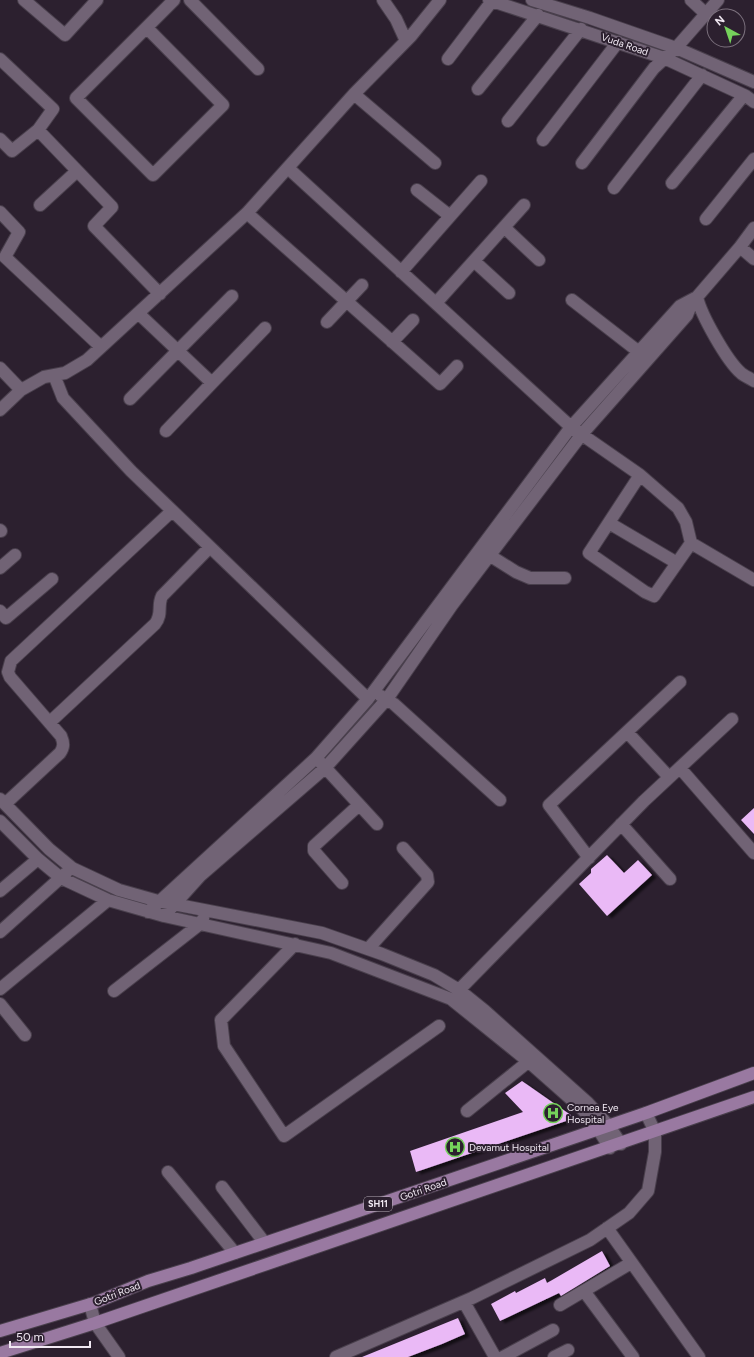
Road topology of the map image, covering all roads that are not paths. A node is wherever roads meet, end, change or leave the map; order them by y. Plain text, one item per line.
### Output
1 (24, 0) edge
2 (174, 0) edge
3 (190, 0) edge
4 (384, 0) edge
5 (440, 0) edge
6 (490, 0) edge
7 (532, 0) edge
8 (691, 0) edge
9 (718, 0) edge
10 (95, 1) edge
11 (711, 8) edge
12 (706, 14) joint
13 (538, 15) junction
14 (146, 28) junction
15 (581, 29) junction
16 (618, 42) junction
17 (402, 45) junction
18 (676, 48) junction
19 (664, 58) junction
20 (0, 59) edge
21 (448, 60) dead end
22 (258, 69) dead end
23 (702, 75) junction
24 (754, 82) edge
25 (478, 89) dead end
26 (354, 94) junction
27 (749, 99) edge
28 (508, 121) dead end
29 (38, 130) junction
30 (0, 139) edge
31 (543, 140) dead end
32 (754, 159) edge
33 (435, 163) dead end
34 (582, 163) dead end
35 (288, 168) junction
36 (77, 171) junction
37 (481, 181) dead end
38 (672, 183) dead end
39 (614, 188) dead end
40 (417, 190) dead end
41 (40, 205) dead end
42 (524, 205) dead end
43 (0, 212) edge
44 (247, 213) junction
45 (450, 216) junction
46 (706, 219) dead end
47 (504, 227) junction
48 (754, 228) edge
49 (740, 247) junction
50 (754, 259) edge
51 (539, 260) dead end
52 (474, 261) junction
53 (401, 272) junction
54 (362, 286) dead end
55 (509, 293) dead end
56 (160, 294) junction
57 (699, 294) junction
58 (232, 296) dead end
59 (572, 300) dead end
60 (346, 301) junction
61 (436, 303) junction
62 (138, 313) junction
63 (413, 320) dead end
64 (327, 322) dead end
65 (265, 328) dead end
66 (392, 342) junction
67 (101, 347) junction
68 (177, 350) junction
69 (639, 352) junction
70 (457, 366) dead end
71 (0, 368) edge
72 (54, 375) junction
73 (754, 381) edge
74 (212, 383) junction
75 (21, 390) junction
76 (130, 399) dead end
77 (0, 410) edge
78 (571, 427) junction
79 (166, 431) dead end
80 (582, 434) junction
81 (640, 475) junction
82 (172, 511) junction
83 (608, 523) junction
84 (691, 543) junction
85 (210, 547) junction
86 (15, 555) dead end
87 (490, 555) junction
88 (677, 563) junction
89 (0, 568) edge
90 (565, 578) dead end
91 (52, 579) dead end
92 (754, 580) edge
93 (0, 611) edge
94 (680, 682) dead end
95 (370, 696) junction
96 (387, 699) junction
97 (732, 718) dead end
98 (50, 722) junction
99 (627, 732) junction
100 (316, 758) junction
101 (325, 768) junction
102 (680, 768) junction
103 (669, 777) junction
104 (500, 800) dead end
105 (2, 802) edge
106 (359, 805) junction
107 (1, 824) edge
108 (378, 824) dead end
109 (622, 824) junction
110 (403, 848) dead end
111 (754, 853) edge
112 (589, 858) junction
113 (38, 859) junction
114 (72, 868) junction
115 (61, 878) junction
116 (670, 879) dead end
117 (342, 883) dead end
118 (0, 891) edge
119 (108, 900) junction
120 (158, 901) junction
121 (176, 903) junction
122 (208, 909) junction
123 (148, 912) junction
124 (164, 916) junction
125 (200, 924) junction
126 (0, 932) edge
127 (295, 944) junction
128 (368, 948) junction
129 (0, 989) edge
130 (459, 990) junction
131 (114, 991) dead end
132 (0, 1004) edge
133 (439, 1026) dead end
134 (25, 1036) dead end
135 (532, 1059) junction
136 (754, 1073) edge
137 (754, 1097) edge
138 (466, 1111) dead end
139 (646, 1113) junction
140 (604, 1128) junction
141 (655, 1132) junction
142 (615, 1146) junction
143 (168, 1172) dead end
144 (446, 1182) junction
145 (222, 1187) dead end
146 (454, 1201) junction
147 (607, 1228) junction
148 (264, 1242) junction
149 (235, 1253) junction
150 (631, 1263) junction
151 (584, 1291) junction
152 (464, 1302) junction
153 (90, 1304) junction
154 (560, 1304) dead end
155 (95, 1323) junction
156 (553, 1330) dead end
157 (0, 1331) edge
158 (568, 1350) dead end
159 (0, 1353) edge
160 (119, 1357) edge
161 (336, 1357) edge
162 (495, 1357) edge
163 (503, 1357) edge
164 (554, 1357) edge
165 (633, 1357) edge
166 (699, 1357) edge

1 - 10 street
2 - 14 street
3 - 22 street
4 - 17 street
5 - 17 street
6 - 13 street, Vuda Road
6 - 21 street
7 - 18 street, Vuda Road
8 - 12 street
9 - 11 street
12 - 18 street
13 - 15 street, Vuda Road
13 - 25 street
14 - 14 street
15 - 16 street, Vuda Road
15 - 28 street
16 - 19 street, Vuda Road
16 - 31 street
17 - 26 street
18 - 19 street
18 - 24 street, Vuda Road
19 - 23 street, Vuda Road
19 - 34 street
20 - 29 street
23 - 27 street, Vuda Road
23 - 39 street
26 - 33 street
26 - 35 street
27 - 38 street
29 - 30 street
29 - 36 street
32 - 46 street
35 - 44 street
35 - 53 street
36 - 41 street
36 - 56 street
37 - 45 street
40 - 45 street
42 - 47 street
43 - 67 street
44 - 56 street
44 - 60 street
45 - 53 street
47 - 51 street
47 - 52 street
48 - 49 street
49 - 50 street
49 - 57 street
52 - 55 street
52 - 61 street
53 - 61 street
54 - 60 street
56 - 62 street
57 - 69 street
57 - 73 street
57 - 80 street
58 - 68 street
59 - 69 street
60 - 64 street
60 - 66 street
61 - 78 street
62 - 67 street
62 - 68 street
63 - 66 street
65 - 74 street
66 - 70 street
67 - 72 street
68 - 74 street
68 - 76 street
69 - 78 street
71 - 75 street
72 - 75 street
72 - 82 street
74 - 79 street
75 - 77 street
78 - 80 street
78 - 95 street
80 - 81 street
80 - 87 street
81 - 83 street
81 - 84 street
82 - 85 street
82 - 98 street
83 - 88 street
83 - 88 street
84 - 88 street
84 - 92 street
85 - 95 street
85 - 98 street
86 - 89 street
87 - 90 street
87 - 96 street
91 - 93 street
94 - 99 street
95 - 96 street
95 - 100 street
96 - 101 street
96 - 104 street
97 - 102 street
98 - 105 street
99 - 103 street
99 - 112 street
100 - 101 street
100 - 120 street
101 - 106 street
101 - 121 street
102 - 103 street
102 - 111 street
103 - 109 street
105 - 114 street
106 - 108 street
106 - 117 street
107 - 113 street
109 - 112 street
109 - 116 street
110 - 128 street
112 - 130 street
113 - 115 street
113 - 118 street
114 - 115 street
114 - 120 street
115 - 119 street
115 - 126 street
119 - 123 street
119 - 129 street
120 - 121 street
120 - 123 street
121 - 122 street
121 - 124 street
122 - 125 street
122 - 128 street
123 - 124 street
124 - 125 street
125 - 127 street
125 - 131 street
127 - 133 street
127 - 135 street
128 - 130 street
130 - 135 street
132 - 134 street
135 - 138 street
135 - 140 street
136 - 139 main road, Gotri Road / SH11
137 - 141 main road, Gotri Road / SH11
139 - 140 main road, Gotri Road / SH11
139 - 141 street
140 - 142 street
140 - 144 main road, Gotri Road / SH11
141 - 142 main road, Gotri Road / SH11
141 - 147 street
142 - 146 main road, Gotri Road / SH11
143 - 149 street
144 - 146 main road
144 - 148 main road, Gotri Road / SH11
145 - 148 street
146 - 155 main road, Gotri Road / SH11
147 - 150 street
147 - 152 street
148 - 149 main road, Gotri Road / SH11
149 - 153 main road, Gotri Road / SH11
150 - 151 street
150 - 166 street
151 - 154 street
151 - 165 street
152 - 161 street
152 - 162 street
153 - 155 street
153 - 157 main road, Gotri Road / SH11
155 - 159 main road, Gotri Road / SH11
155 - 160 street
156 - 163 street
158 - 164 street

